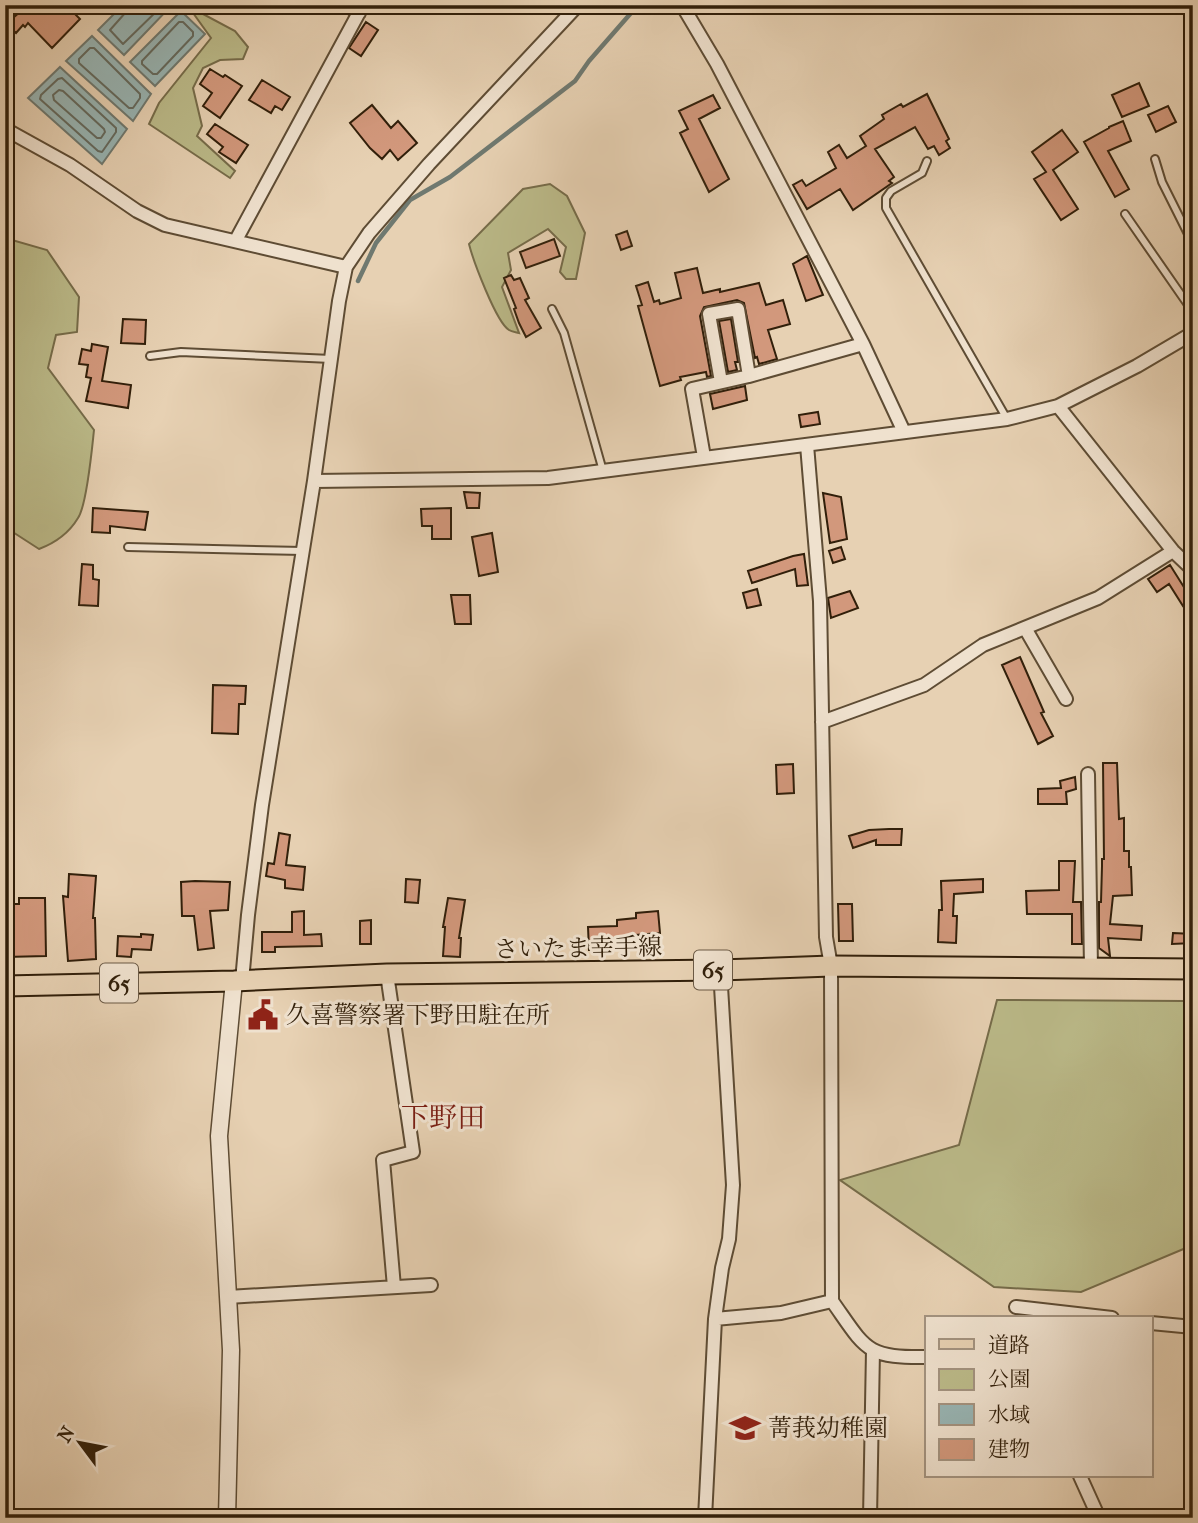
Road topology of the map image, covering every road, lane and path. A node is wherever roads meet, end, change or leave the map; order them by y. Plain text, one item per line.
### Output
1 (347, 5) edge
2 (578, 5) edge
3 (682, 5) edge
4 (361, 9) edge
5 (5, 129) edge
6 (1155, 159) dead end
7 (927, 161) dead end
8 (1125, 214) dead end
9 (236, 240) junction
10 (1193, 244) edge
11 (346, 267) junction
12 (552, 309) dead end
13 (1193, 312) edge
14 (1193, 334) edge
15 (863, 344) junction
16 (150, 356) dead end
17 (331, 359) junction
18 (749, 376) junction
19 (721, 382) junction
20 (1058, 406) junction
21 (1007, 419) junction
22 (904, 432) junction
23 (807, 445) junction
24 (704, 457) junction
25 (603, 471) junction
26 (314, 481) junction
27 (128, 547) dead end
28 (303, 551) junction
29 (1173, 551) junction
30 (1193, 570) edge
31 (1025, 628) junction
32 (1066, 699) dead end
33 (822, 722) junction
34 (1088, 774) dead end
35 (831, 966) junction
36 (1091, 968) junction
37 (1193, 969) edge
38 (720, 970) junction
39 (387, 974) junction
40 (238, 981) junction
41 (5, 986) edge
42 (431, 1285) dead end
43 (394, 1287) junction
44 (228, 1297) junction
45 (832, 1301) junction
46 (1016, 1307) dead end
47 (1053, 1315) edge
48 (1072, 1316) edge
49 (715, 1319) junction
50 (1152, 1323) edge
51 (1193, 1327) edge
52 (873, 1350) junction
53 (925, 1357) edge
54 (1081, 1478) edge
55 (227, 1518) edge
56 (705, 1518) edge
57 (870, 1518) edge
58 (1099, 1518) edge

1 - 4 street
2 - 11 street
3 - 15 street
4 - 9 street
5 - 9 street
6 - 10 lane
7 - 21 lane
8 - 13 lane
9 - 11 street
11 - 17 street
12 - 25 lane
14 - 20 street
15 - 18 street
15 - 22 street
16 - 17 lane
17 - 26 street
18 - 19 street
18 - 19 street
19 - 24 street
20 - 21 street
20 - 29 street
21 - 22 street
22 - 23 street
23 - 24 street
23 - 33 street
24 - 25 street
25 - 26 street
26 - 28 street
27 - 28 lane
28 - 40 street
29 - 30 street
29 - 31 street
31 - 32 street
31 - 33 street
33 - 35 street
34 - 36 street
35 - 36 main road, さいたま幸手線 / 65
35 - 38 main road, さいたま幸手線 / 65
35 - 45 street
36 - 37 main road, さいたま幸手線 / 65
38 - 39 main road, さいたま幸手線 / 65
38 - 49 street
39 - 40 main road, さいたま幸手線 / 65
39 - 43 street
40 - 41 main road, さいたま幸手線 / 65
40 - 44 street
42 - 43 street
43 - 44 street
44 - 55 street
45 - 49 street
45 - 52 street
46 - 47 street
47 - 48 street
49 - 56 street
50 - 51 street
52 - 53 street
52 - 57 street
54 - 58 street

